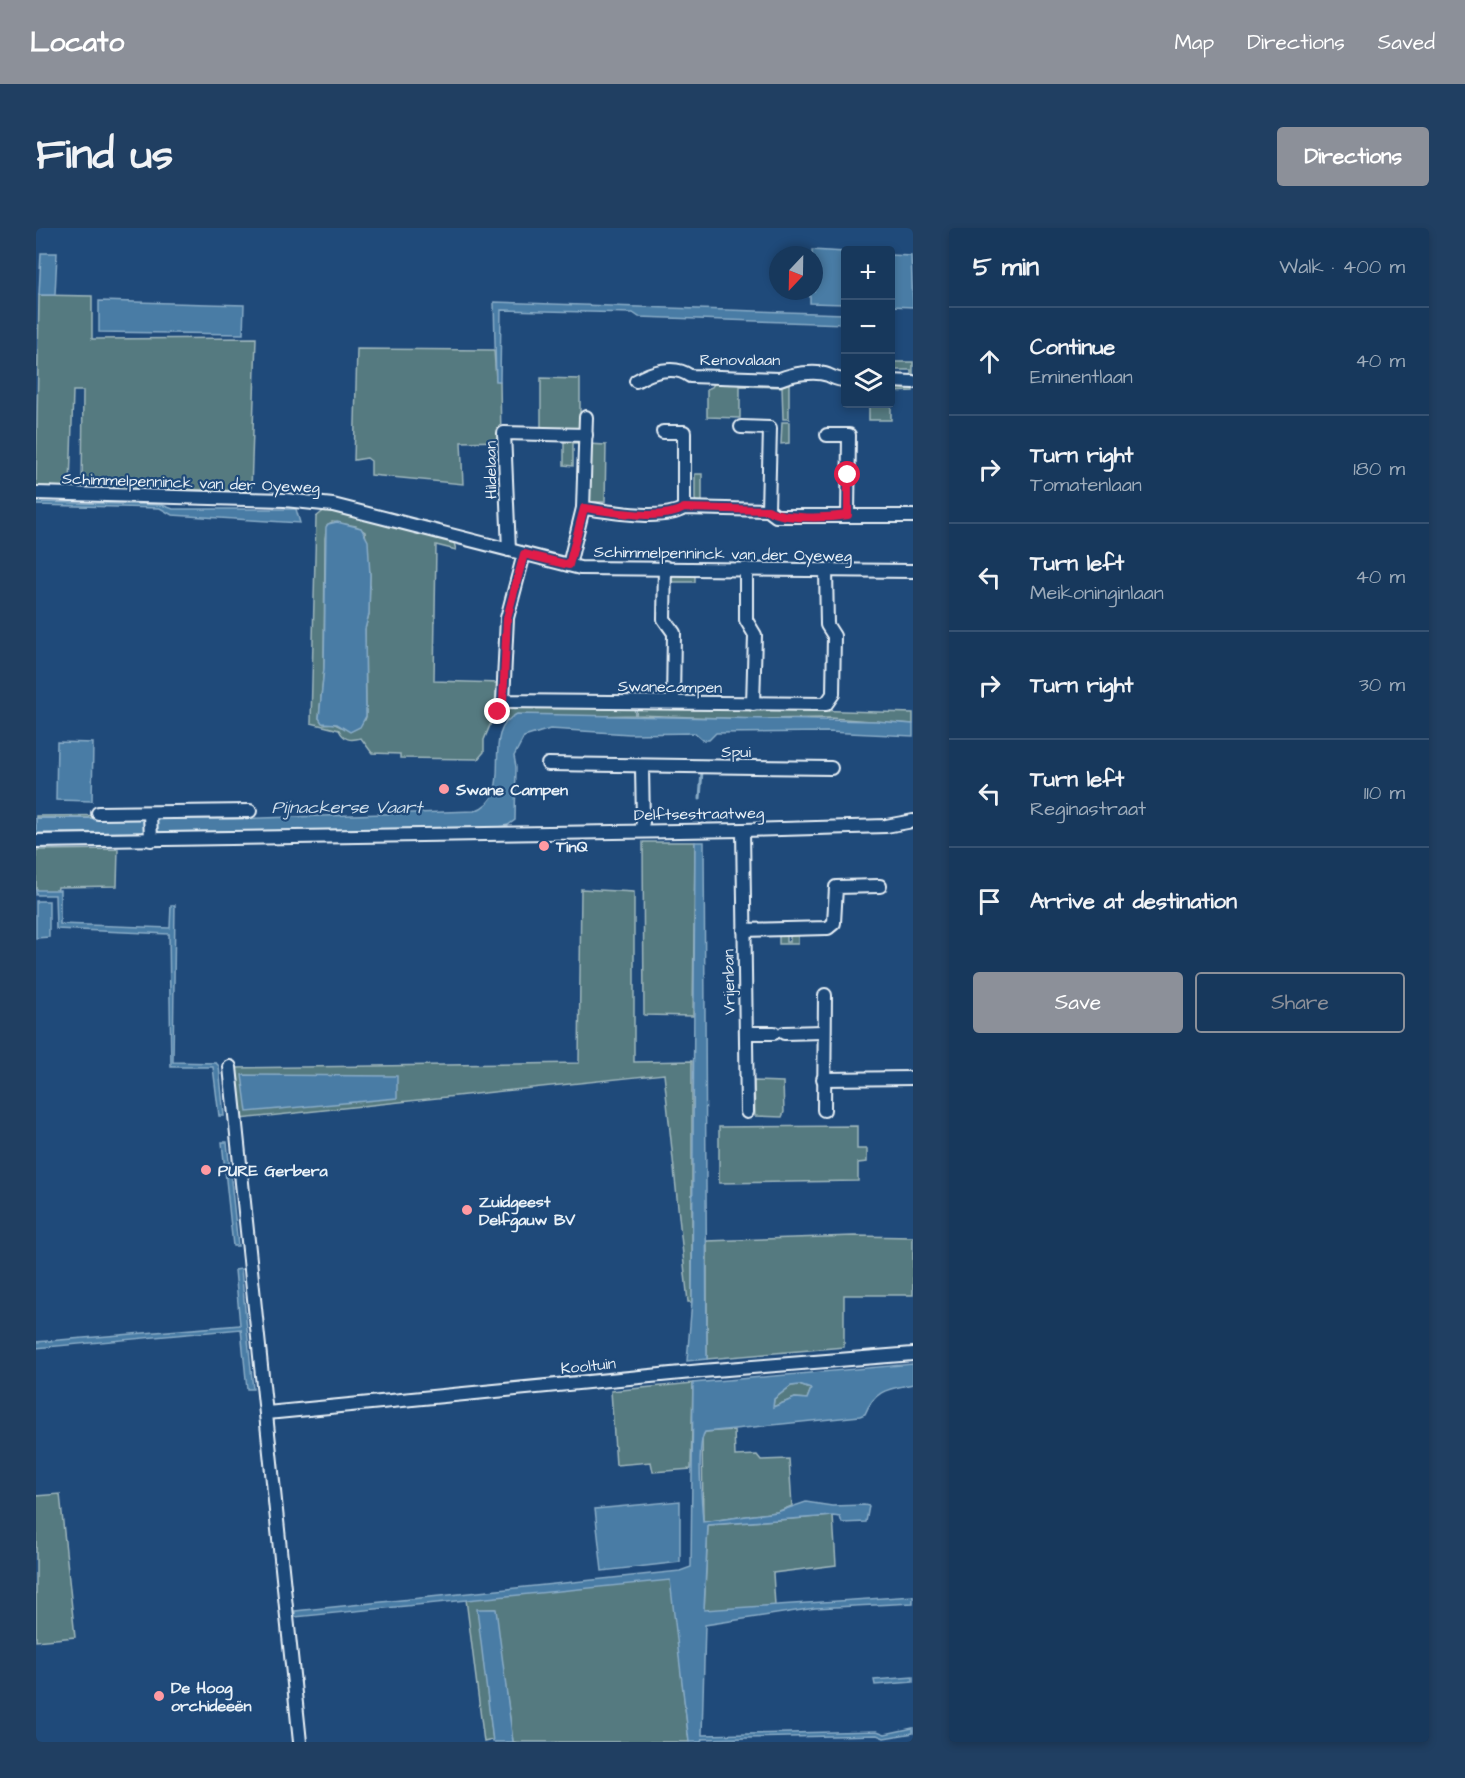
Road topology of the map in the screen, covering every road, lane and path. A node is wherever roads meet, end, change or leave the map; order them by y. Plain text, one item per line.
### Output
1 (841, 380) edge
2 (636, 381) dead end
3 (895, 381) edge
4 (913, 382) edge
5 (586, 417) dead end
6 (741, 427) dead end
7 (663, 432) dead end
8 (586, 435) junction
9 (827, 435) dead end
10 (36, 493) edge
11 (584, 508) junction
12 (684, 508) junction
13 (768, 510) junction
14 (848, 515) junction
15 (913, 516) edge
16 (508, 550) junction
17 (524, 554) junction
18 (569, 565) junction
19 (665, 567) junction
20 (746, 569) junction
21 (826, 570) junction
22 (913, 571) edge
23 (673, 702) junction
24 (753, 704) junction
25 (548, 764) dead end
26 (642, 767) junction
27 (831, 768) dead end
28 (250, 811) dead end
29 (98, 813) dead end
30 (150, 815) junction
31 (913, 821) edge
32 (743, 830) junction
33 (641, 831) junction
34 (151, 837) junction
35 (36, 841) edge
36 (880, 886) dead end
37 (744, 930) junction
38 (825, 995) dead end
39 (823, 1032) junction
40 (746, 1033) junction
41 (230, 1067) dead end
42 (913, 1078) edge
43 (824, 1079) junction
44 (824, 1110) dead end
45 (747, 1112) dead end
46 (913, 1354) edge
47 (267, 1413) junction
48 (300, 1742) edge

1 - 2 street, Renovalaan
3 - 4 street
5 - 8 street
6 - 13 street
7 - 12 street
8 - 11 street
8 - 16 street, Hildelaan
9 - 14 street
10 - 16 street, Schimmelpenninck van der Oyeweg
11 - 12 street
11 - 18 street
12 - 13 street
13 - 14 street
14 - 15 street
16 - 17 street, Schimmelpenninck van der Oyeweg
17 - 18 street, Schimmelpenninck van der Oyeweg
17 - 23 street, Swanecampen
18 - 19 street, Schimmelpenninck van der Oyeweg
19 - 20 street, Schimmelpenninck van der Oyeweg
19 - 23 street
20 - 21 street, Schimmelpenninck van der Oyeweg
20 - 24 street
21 - 22 street, Schimmelpenninck van der Oyeweg
21 - 24 street, Swanecampen
23 - 24 street, Swanecampen
25 - 26 street, Spui
26 - 27 street, Spui
26 - 33 street
28 - 30 street
29 - 30 street
30 - 34 street
31 - 32 street, Delftsestraatweg
32 - 33 street, Delftsestraatweg
32 - 37 street, Vrijenban
33 - 34 street, Delftsestraatweg
34 - 35 street, Delftsestraatweg
36 - 37 street, Vrijenban
37 - 40 street, Vrijenban
38 - 39 street
39 - 40 street, Vrijenban
39 - 43 street
40 - 45 street, Vrijenban
41 - 47 street
42 - 43 street
43 - 44 street
46 - 47 street, Kooltuin
47 - 48 street

